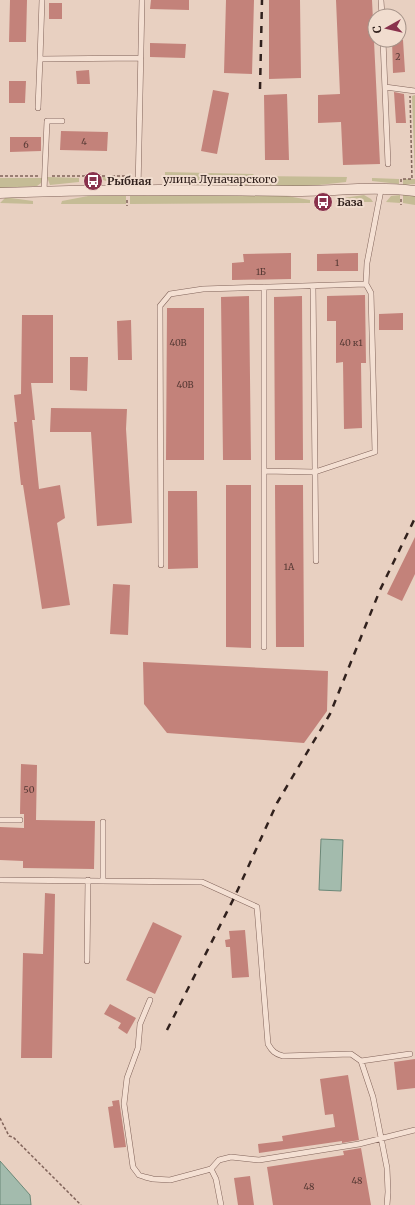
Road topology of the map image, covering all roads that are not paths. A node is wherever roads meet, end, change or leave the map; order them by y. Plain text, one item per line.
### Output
1 (42, 0) edge
2 (142, 0) edge
3 (383, 48) edge
4 (141, 58) junction
5 (40, 59) junction
6 (385, 87) junction
7 (413, 91) edge
8 (38, 108) dead end
9 (62, 121) dead end
10 (388, 164) dead end
11 (138, 190) junction
12 (381, 190) junction
13 (44, 191) junction
14 (415, 191) edge
15 (0, 193) edge
16 (366, 284) junction
17 (313, 286) junction
18 (264, 287) junction
19 (264, 471) junction
20 (315, 472) junction
21 (316, 561) dead end
22 (161, 565) dead end
23 (264, 646) dead end
24 (0, 820) edge
25 (20, 820) dead end
26 (103, 822) dead end
27 (0, 880) edge
28 (88, 880) junction
29 (103, 880) junction
30 (86, 961) dead end
31 (150, 1000) dead end
32 (410, 1054) dead end
33 (361, 1061) junction
34 (415, 1130) edge
35 (382, 1138) junction
36 (211, 1169) junction
37 (221, 1205) edge
38 (387, 1205) edge

1 - 5 lane
2 - 4 lane
3 - 6 lane
4 - 5 lane
4 - 11 lane
5 - 8 lane
6 - 7 lane
6 - 10 lane
9 - 13 lane
11 - 12 street, улица Луначарского
11 - 13 street, улица Луначарского
12 - 14 street, улица Луначарского
12 - 16 lane
13 - 15 street, улица Луначарского
16 - 17 lane
16 - 20 lane
17 - 18 lane
17 - 20 lane
18 - 19 lane
18 - 22 lane
19 - 20 lane
19 - 23 lane
20 - 21 lane
24 - 25 lane
26 - 29 lane
27 - 28 lane
28 - 29 lane
28 - 30 lane
29 - 33 lane
31 - 36 lane
32 - 33 lane
33 - 35 lane
34 - 35 lane
35 - 36 lane
35 - 38 lane
36 - 37 lane

